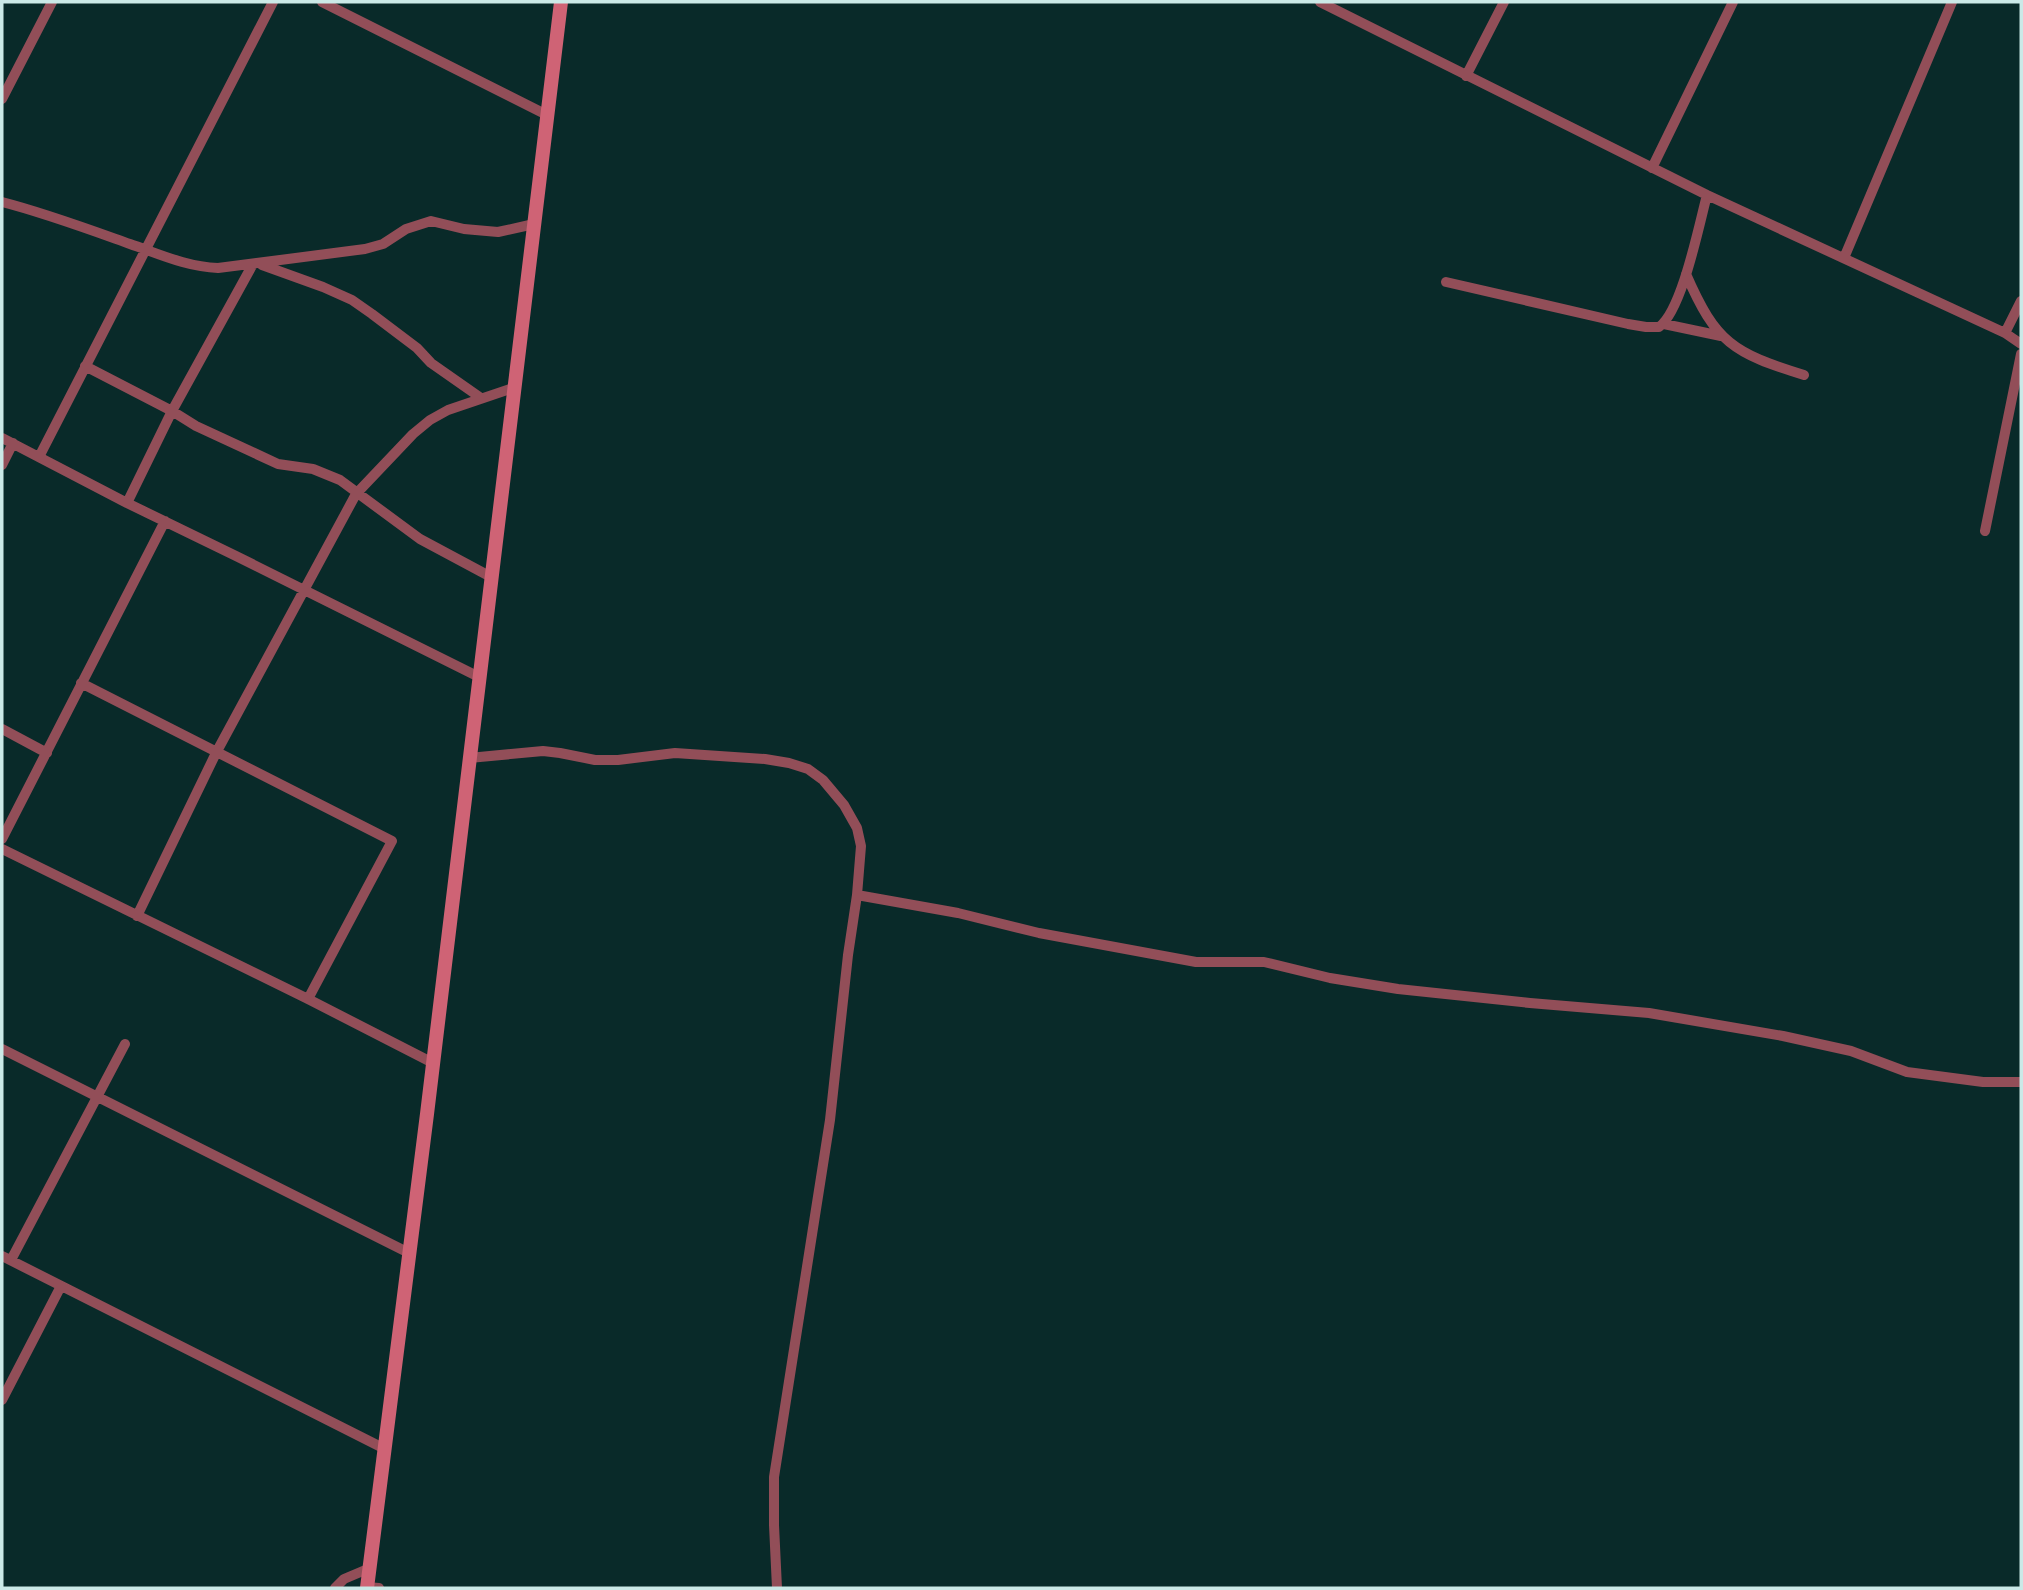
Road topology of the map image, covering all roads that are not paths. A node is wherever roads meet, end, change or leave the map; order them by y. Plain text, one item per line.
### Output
1 (52, 2) edge
2 (273, 2) edge
3 (561, 2) edge
4 (1320, 2) edge
5 (1504, 2) edge
6 (1733, 2) edge
7 (1952, 2) edge
8 (327, 3) edge
9 (1466, 76) junction
10 (2, 99) edge
11 (547, 115) junction
12 (1652, 168) junction
13 (1707, 195) junction
14 (2, 202) edge
15 (534, 224) junction
16 (145, 249) junction
17 (1844, 258) junction
18 (256, 264) junction
19 (1685, 273) junction
20 (1446, 282) dead end
21 (2021, 301) edge
22 (1664, 324) junction
23 (2005, 333) junction
24 (1722, 336) junction
25 (2021, 344) edge
26 (2021, 354) edge
27 (85, 366) junction
28 (1804, 375) dead end
29 (513, 388) junction
30 (481, 398) junction
31 (172, 411) junction
32 (2, 438) edge
33 (13, 443) junction
34 (39, 457) junction
35 (2, 465) edge
36 (356, 494) junction
37 (127, 503) junction
38 (165, 521) junction
39 (1985, 531) dead end
40 (491, 577) junction
41 (303, 589) junction
42 (479, 677) junction
43 (81, 683) junction
44 (2, 729) edge
45 (47, 753) junction
46 (216, 753) junction
47 (469, 758) junction
48 (2, 839) edge
49 (2, 849) edge
50 (857, 895) junction
51 (137, 916) junction
52 (308, 999) junction
53 (125, 1044) dead end
54 (2, 1049) edge
55 (433, 1063) junction
56 (2021, 1082) edge
57 (97, 1097) junction
58 (409, 1253) junction
59 (6, 1258) edge
60 (61, 1286) junction
61 (2, 1400) edge
62 (385, 1449) junction
63 (370, 1568) junction
64 (335, 1588) edge
65 (371, 1588) edge
66 (777, 1588) edge

1 - 10 street
2 - 16 street
3 - 11 street
4 - 9 street
5 - 9 street
6 - 12 street
7 - 17 street
8 - 11 street
9 - 12 street
11 - 15 street
12 - 13 street
13 - 17 street
13 - 19 street
14 - 16 street
15 - 18 street
15 - 29 street
16 - 18 street
16 - 27 street
17 - 23 street
18 - 30 street
18 - 31 street
19 - 22 street
19 - 24 street
20 - 22 street
21 - 23 street
22 - 24 street
23 - 25 street
24 - 28 street
26 - 39 street
27 - 31 street
27 - 34 street
29 - 30 street
29 - 40 street
30 - 36 street
31 - 36 street
31 - 37 street
32 - 33 street
33 - 34 street
33 - 35 street
34 - 37 street
36 - 40 street
36 - 41 street
37 - 38 street
38 - 41 street
38 - 43 street
40 - 42 street
41 - 42 street
41 - 46 street
42 - 47 street
43 - 45 street
43 - 46 street
44 - 45 street
45 - 48 street
46 - 51 street
46 - 52 street
47 - 50 street
47 - 55 street
49 - 51 street
50 - 56 street
50 - 66 street
51 - 52 street
52 - 55 street
53 - 57 street
54 - 57 street
55 - 58 street
57 - 58 street
57 - 59 street
58 - 62 street
59 - 60 street
60 - 61 street
60 - 62 street
62 - 63 street
63 - 64 street
63 - 65 street

